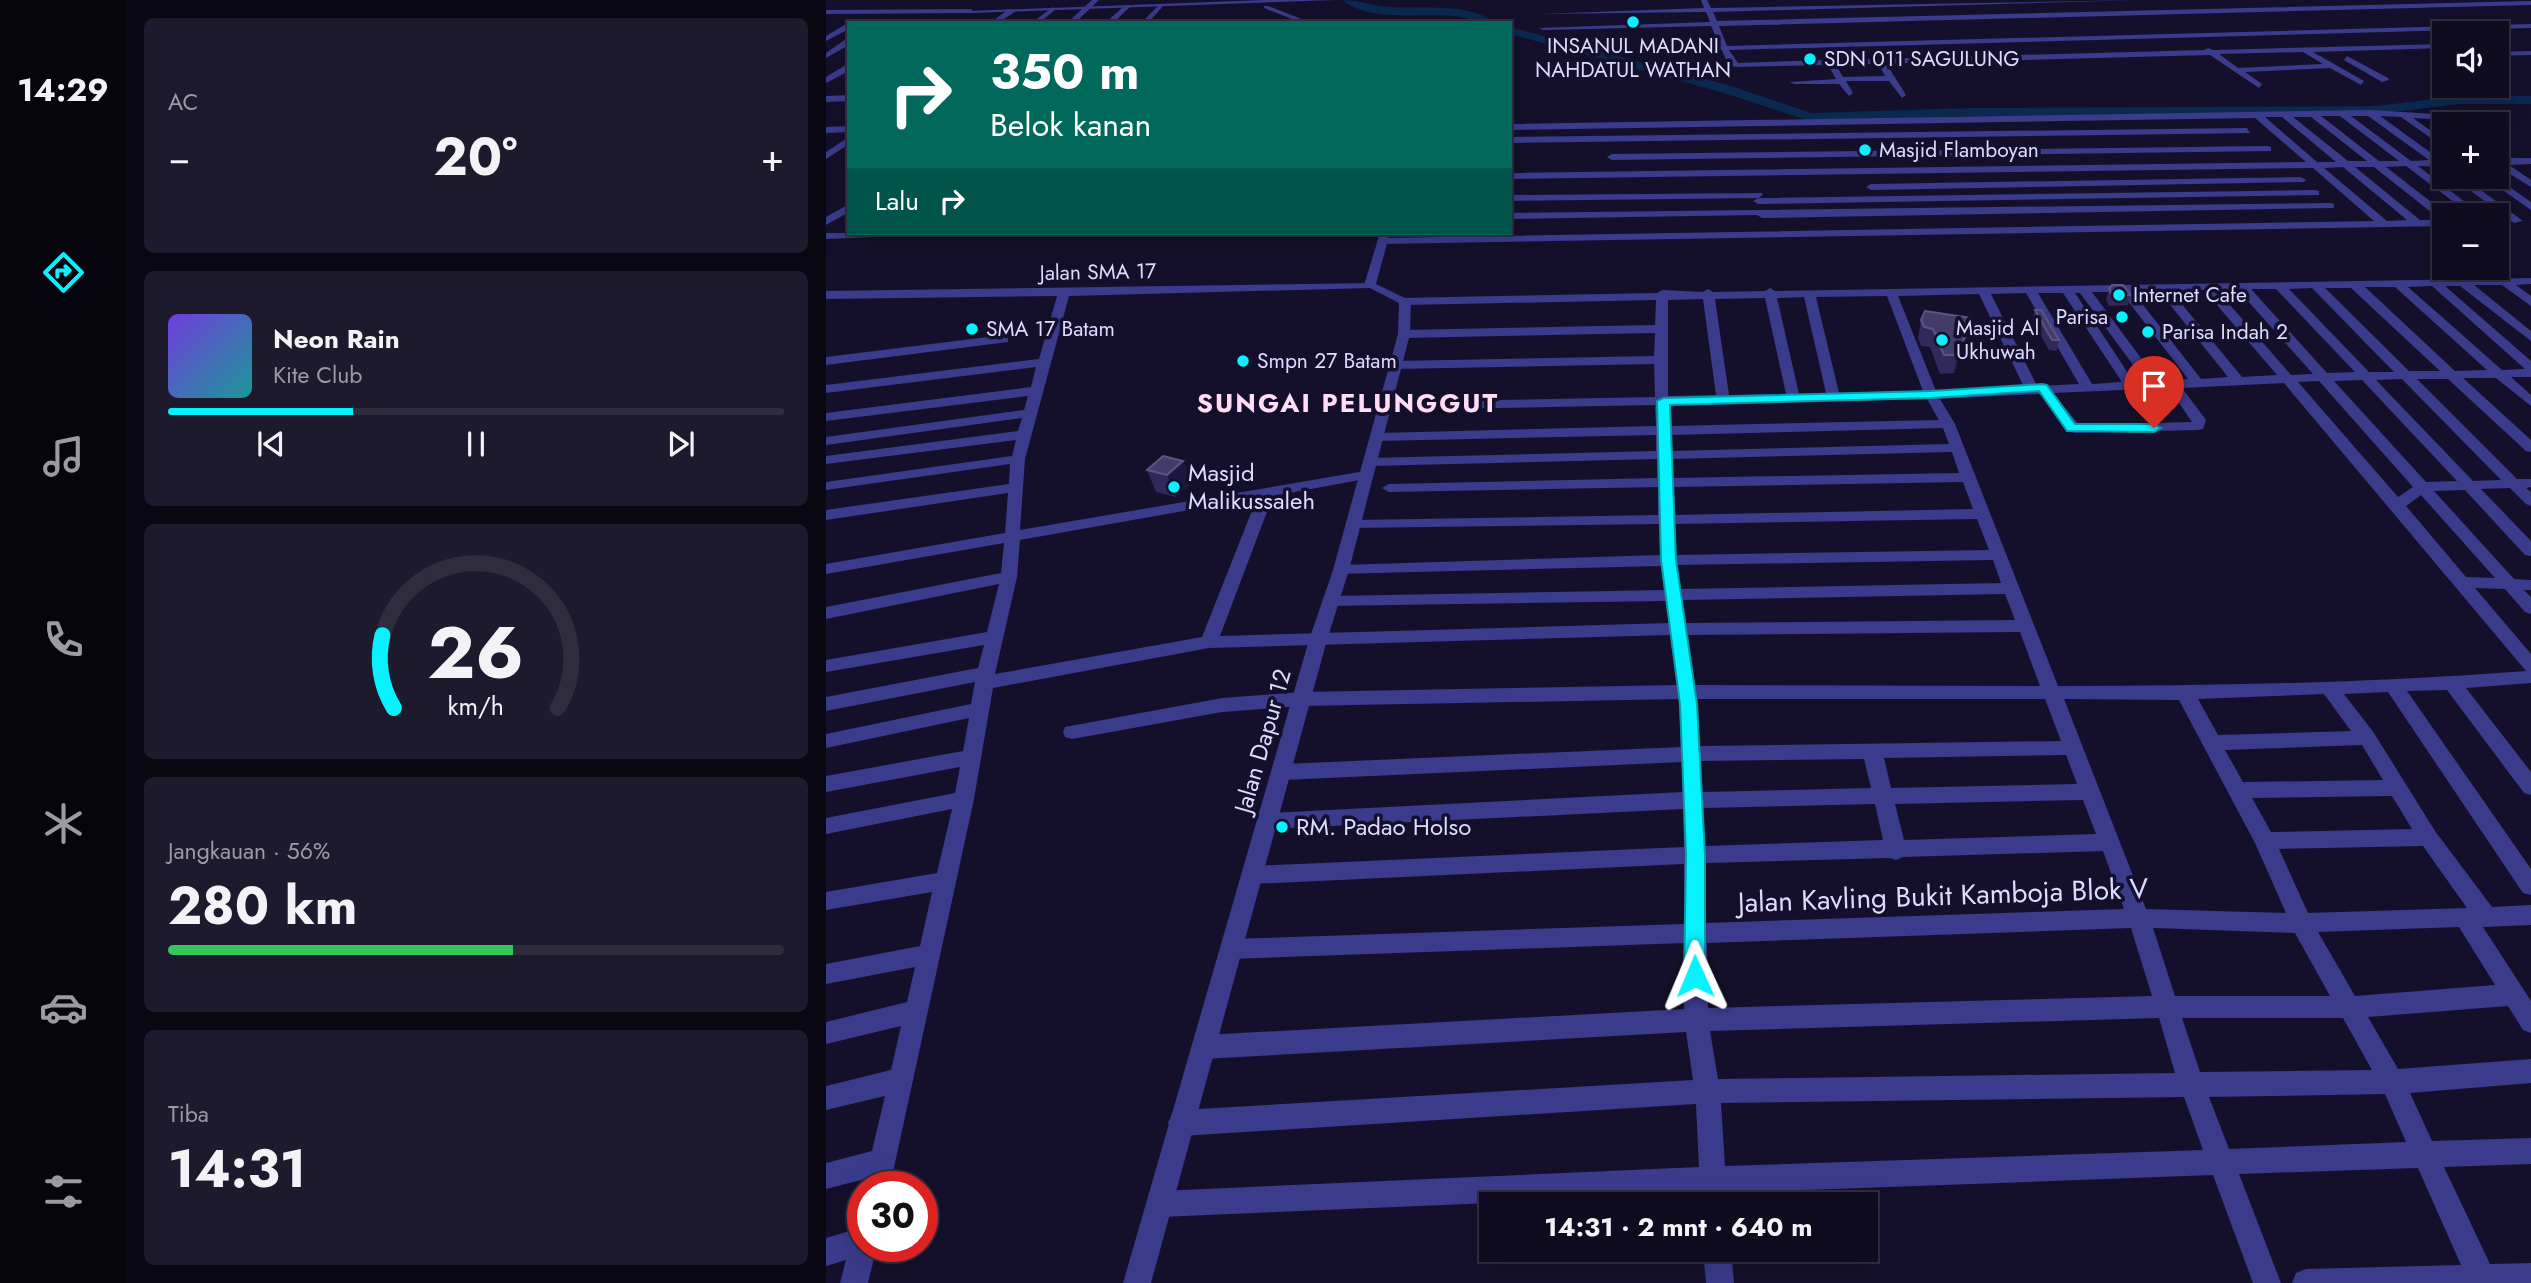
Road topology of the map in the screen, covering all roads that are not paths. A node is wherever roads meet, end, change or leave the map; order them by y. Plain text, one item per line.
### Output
1 (873, 0) edge
2 (891, 0) edge
3 (916, 0) edge
4 (988, 0) edge
5 (1096, 0) edge
6 (1250, 0) edge
7 (1330, 0) edge
8 (1828, 0) edge
9 (2138, 0) edge
10 (2392, 0) edge
11 (2403, 0) edge
12 (2487, 0) edge
13 (844, 1) edge
14 (2035, 1) edge
15 (2312, 1) edge
16 (2229, 2) edge
17 (2531, 3) edge
18 (1259, 4) junction
19 (1968, 4) edge
20 (2496, 4) junction
21 (1160, 6) junction
22 (1880, 6) edge
23 (2150, 6) junction
24 (2414, 6) junction
25 (1126, 7) junction
26 (1088, 8) junction
27 (2326, 8) junction
28 (1054, 9) junction
29 (1797, 9) edge
30 (2044, 9) junction
31 (2279, 9) junction
32 (2243, 10) junction
33 (898, 11) junction
34 (933, 11) junction
35 (971, 11) junction
36 (1012, 11) junction
37 (2513, 11) junction
38 (826, 12) edge
39 (851, 12) junction
40 (871, 12) junction
41 (1624, 12) edge
42 (2159, 13) junction
43 (2429, 14) junction
44 (2052, 16) junction
45 (2341, 16) junction
46 (2292, 17) junction
47 (1982, 18) junction
48 (2255, 18) junction
49 (2530, 19) edge
50 (1891, 20) junction
51 (2169, 20) junction
52 (2442, 20) junction
53 (856, 21) edge
54 (882, 21) edge
55 (919, 21) edge
56 (957, 21) edge
57 (996, 21) edge
58 (1037, 21) edge
59 (1072, 21) edge
60 (1110, 21) edge
61 (1146, 21) edge
62 (1303, 21) edge
63 (2509, 22) edge
64 (2061, 23) junction
65 (2354, 23) junction
66 (827, 24) edge
67 (2303, 24) junction
68 (1716, 25) edge
69 (1991, 25) junction
70 (2265, 25) junction
71 (847, 27) edge
72 (2178, 27) junction
73 (1898, 28) junction
74 (2432, 29) edge
75 (2069, 31) junction
76 (2000, 32) junction
77 (2316, 32) junction
78 (2369, 32) junction
79 (2278, 33) junction
80 (1945, 34) junction
81 (1905, 35) junction
82 (2188, 35) junction
83 (2531, 35) edge
84 (2509, 36) edge
85 (1815, 38) junction
86 (2078, 38) junction
87 (2432, 38) edge
88 (826, 39) edge
89 (2330, 40) junction
90 (2384, 40) junction
91 (2009, 41) junction
92 (2291, 41) junction
93 (847, 42) edge
94 (1954, 42) junction
95 (1913, 44) junction
96 (2200, 44) junction
97 (2531, 44) edge
98 (2509, 45) edge
99 (2432, 46) edge
100 (2088, 47) junction
101 (2397, 47) junction
102 (2017, 49) junction
103 (1653, 50) dead end
104 (2304, 50) junction
105 (847, 51) edge
106 (1920, 52) junction
107 (2211, 52) junction
108 (2531, 52) edge
109 (2346, 53) junction
110 (2509, 53) edge
111 (829, 54) edge
112 (1825, 54) junction
113 (2432, 55) edge
114 (2098, 56) junction
115 (2413, 56) junction
116 (1676, 57) dead end
117 (2025, 57) junction
118 (2318, 58) junction
119 (2222, 61) junction
120 (1928, 63) junction
121 (826, 64) edge
122 (847, 65) edge
123 (2108, 65) junction
124 (847, 66) edge
125 (2332, 66) junction
126 (2237, 69) junction
127 (1886, 70) junction
128 (1763, 74) dead end
129 (1838, 74) junction
130 (2385, 80) dead end
131 (826, 82) edge
132 (1794, 82) dead end
133 (2361, 83) dead end
134 (2259, 86) dead end
135 (826, 87) edge
136 (837, 87) dead end
137 (1849, 93) dead end
138 (1902, 95) dead end
139 (847, 98) edge
140 (826, 99) edge
141 (826, 109) edge
142 (847, 109) edge
143 (2370, 113) junction
144 (2343, 114) junction
145 (2402, 114) junction
146 (2285, 115) junction
147 (2314, 115) junction
148 (2231, 116) junction
149 (2258, 116) junction
150 (2432, 116) edge
151 (837, 118) dead end
152 (847, 118) edge
153 (2132, 118) junction
154 (2004, 120) junction
155 (1873, 122) junction
156 (1741, 124) junction
157 (1612, 126) junction
158 (1512, 127) edge
159 (847, 129) edge
160 (826, 130) edge
161 (2247, 131) junction
162 (2145, 132) junction
163 (2014, 134) junction
164 (1879, 136) junction
165 (2432, 136) edge
166 (1612, 138) junction
167 (1512, 140) edge
168 (2259, 141) junction
169 (826, 142) edge
170 (2155, 143) junction
171 (847, 144) edge
172 (847, 144) edge
173 (1747, 149) junction
174 (2024, 149) junction
175 (2268, 149) junction
176 (1886, 151) junction
177 (2163, 151) junction
178 (1512, 152) edge
179 (828, 154) edge
180 (2432, 157) edge
181 (2531, 161) edge
182 (1612, 162) junction
183 (2509, 162) edge
184 (2408, 163) junction
185 (2315, 164) junction
186 (2345, 164) junction
187 (2376, 164) junction
188 (2432, 164) edge
189 (2285, 165) junction
190 (1512, 166) edge
191 (2178, 167) junction
192 (2038, 169) junction
193 (2509, 169) edge
194 (1896, 170) junction
195 (1752, 173) junction
196 (1512, 176) edge
197 (2301, 180) junction
198 (2192, 182) junction
199 (2049, 184) junction
200 (2531, 184) edge
201 (1902, 187) junction
202 (2474, 189) edge
203 (2506, 189) edge
204 (2315, 193) junction
205 (2204, 195) junction
206 (1612, 197) junction
207 (2058, 197) junction
208 (1512, 198) edge
209 (1909, 199) junction
210 (1759, 203) junction
211 (2461, 203) edge
212 (2330, 206) junction
213 (2531, 207) edge
214 (847, 208) edge
215 (2217, 208) junction
216 (847, 209) edge
217 (2432, 209) edge
218 (826, 210) edge
219 (2068, 210) junction
220 (1915, 212) junction
221 (1612, 215) junction
222 (1512, 216) edge
223 (2432, 221) edge
224 (2509, 221) edge
225 (2518, 221) junction
226 (2531, 221) edge
227 (826, 222) edge
228 (2417, 223) junction
229 (2351, 224) junction
230 (2384, 224) junction
231 (2236, 227) junction
232 (2080, 228) junction
233 (1924, 233) junction
234 (847, 234) edge
235 (826, 236) edge
236 (1766, 236) junction
237 (1384, 237) edge
238 (1450, 237) edge
239 (1612, 238) junction
240 (2504, 281) junction
241 (2531, 281) edge
242 (2434, 282) junction
243 (2463, 282) junction
244 (2397, 283) junction
245 (2314, 284) junction
246 (2354, 284) junction
247 (1370, 285) junction
248 (2206, 285) junction
249 (2241, 286) junction
250 (2280, 286) junction
251 (2084, 288) junction
252 (2124, 288) junction
253 (2163, 288) junction
254 (1983, 290) junction
255 (2030, 290) junction
256 (2067, 290) junction
257 (1770, 292) junction
258 (1809, 292) junction
259 (1891, 292) junction
260 (1063, 293) junction
261 (1708, 293) junction
262 (1662, 294) junction
263 (826, 295) edge
264 (1405, 301) junction
265 (2531, 302) edge
266 (1660, 329) junction
267 (1404, 334) junction
268 (2531, 337) edge
269 (1004, 339) dead end
270 (885, 354) junction
271 (1660, 360) junction
272 (826, 361) edge
273 (1044, 362) junction
274 (1396, 365) junction
275 (2531, 370) edge
276 (2498, 373) junction
277 (2454, 374) junction
278 (2409, 375) junction
279 (2367, 376) junction
280 (2325, 377) junction
281 (2286, 379) junction
282 (2238, 381) junction
283 (2197, 382) junction
284 (2172, 383) junction
285 (867, 384) junction
286 (2154, 384) junction
287 (2130, 385) junction
288 (2087, 387) junction
289 (2037, 388) junction
290 (826, 389) edge
291 (1034, 391) junction
292 (1931, 395) junction
293 (1833, 396) junction
294 (1793, 397) junction
295 (1723, 400) junction
296 (1663, 401) junction
297 (2531, 402) edge
298 (1385, 406) junction
299 (1029, 413) junction
300 (850, 414) junction
301 (826, 417) edge
302 (1948, 424) junction
303 (1664, 430) junction
304 (1524, 434) junction
305 (1023, 435) junction
306 (1378, 437) junction
307 (832, 440) edge
308 (1957, 448) junction
309 (2531, 448) edge
310 (1665, 456) junction
311 (1018, 459) junction
312 (1522, 459) junction
313 (827, 462) edge
314 (1367, 469) junction
315 (1967, 477) junction
316 (1667, 481) junction
317 (2513, 483) junction
318 (2531, 483) edge
319 (1518, 485) junction
320 (826, 486) edge
321 (2423, 487) junction
322 (2470, 487) junction
323 (1014, 488) junction
324 (1390, 488) dead end
325 (1267, 492) junction
326 (2531, 501) edge
327 (2398, 505) junction
328 (826, 514) edge
329 (1982, 514) junction
330 (1669, 518) junction
331 (1353, 526) junction
332 (1013, 534) junction
333 (2531, 551) edge
334 (1998, 555) junction
335 (1668, 560) junction
336 (826, 569) edge
337 (1342, 570) junction
338 (1009, 577) junction
339 (2459, 582) junction
340 (2510, 585) junction
341 (2531, 585) edge
342 (2010, 588) junction
343 (1673, 593) junction
344 (1331, 601) junction
345 (2531, 608) edge
346 (826, 613) edge
347 (2025, 626) junction
348 (1677, 629) junction
349 (994, 637) junction
350 (1318, 640) junction
351 (1209, 642) junction
352 (826, 666) edge
353 (2531, 666) edge
354 (2531, 677) edge
355 (985, 678) junction
356 (2452, 683) junction
357 (2393, 685) junction
358 (2328, 686) junction
359 (1686, 692) junction
360 (2185, 692) junction
361 (2052, 694) junction
362 (1302, 699) junction
363 (826, 704) edge
364 (980, 709) junction
365 (1072, 732) dead end
366 (2367, 738) junction
367 (826, 741) edge
368 (2210, 743) junction
369 (2073, 748) junction
370 (1872, 750) junction
371 (1690, 754) junction
372 (972, 757) junction
373 (1283, 772) junction
374 (826, 784) edge
375 (2531, 787) edge
376 (2399, 788) junction
377 (2235, 790) junction
378 (2090, 792) junction
379 (1884, 798) junction
380 (964, 799) junction
381 (1693, 800) junction
382 (1268, 821) junction
383 (826, 827) edge
384 (2428, 837) junction
385 (2265, 841) junction
386 (2108, 842) junction
387 (1896, 850) junction
388 (1695, 855) junction
389 (1252, 875) junction
390 (944, 881) junction
391 (2531, 886) edge
392 (826, 901) edge
393 (2531, 915) edge
394 (2139, 918) junction
395 (2477, 919) junction
396 (2301, 923) junction
397 (1693, 931) junction
398 (1231, 949) junction
399 (930, 954) junction
400 (826, 974) edge
401 (2513, 995) junction
402 (2169, 1007) junction
403 (2350, 1007) junction
404 (915, 1011) junction
405 (1696, 1020) junction
406 (2531, 1022) edge
407 (826, 1033) edge
408 (1204, 1047) junction
409 (2531, 1071) edge
410 (902, 1080) junction
411 (2392, 1082) junction
412 (2191, 1083) junction
413 (1707, 1091) junction
414 (826, 1098) edge
415 (1181, 1123) junction
416 (2531, 1151) edge
417 (2426, 1156) junction
418 (2220, 1164) junction
419 (882, 1171) edge
420 (847, 1175) edge
421 (826, 1176) edge
422 (1713, 1192) edge
423 (1479, 1197) edge
424 (1160, 1204) junction
425 (847, 1247) edge
426 (826, 1252) edge
427 (859, 1262) edge
428 (1718, 1262) edge
429 (2531, 1277) edge
430 (2482, 1279) junction
431 (854, 1283) edge
432 (1137, 1283) edge
433 (1720, 1283) edge
434 (2267, 1283) edge
435 (2306, 1283) edge

1 - 39 street
2 - 40 street
3 - 33 street
4 - 35 street
5 - 26 street
6 - 18 street
7 - 18 street
8 - 29 street
9 - 14 street
9 - 23 street
10 - 15 street
11 - 24 street
12 - 20 street
13 - 38 street
14 - 19 street
14 - 30 street
15 - 16 street
15 - 27 street
16 - 23 street
16 - 32 street
17 - 20 street
18 - 21 street
18 - 62 street
19 - 22 street
19 - 30 street
19 - 47 street
20 - 24 street
20 - 37 street
21 - 25 street
21 - 61 street
22 - 29 street
22 - 50 street
23 - 30 street
23 - 42 street
24 - 27 street
24 - 43 street
25 - 26 street
25 - 60 street
26 - 28 street
26 - 59 street
27 - 31 street
27 - 45 street
28 - 36 street
28 - 58 street
29 - 50 street
29 - 68 street
29 - 68 street
29 - 85 street
30 - 44 street
31 - 32 street
31 - 46 street
32 - 42 street
32 - 48 street
33 - 34 street
33 - 40 street
33 - 54 street
34 - 35 street
34 - 55 street
35 - 36 street
35 - 56 street
36 - 57 street
37 - 43 street
37 - 49 street
38 - 39 street
39 - 40 street
39 - 66 street
40 - 53 street
41 - 41 street
41 - 68 street
41 - 68 street
42 - 44 street
42 - 51 street
43 - 45 street
43 - 52 street
44 - 47 street
44 - 64 street
45 - 46 street
45 - 65 street
46 - 48 street
47 - 50 street
47 - 69 street
48 - 51 street
49 - 52 street
49 - 63 street
50 - 73 street
51 - 64 street
52 - 65 street
64 - 69 street
65 - 67 street
65 - 78 street
67 - 70 street
67 - 77 street
68 - 85 street
68 - 85 street
68 - 103 street
68 - 112 street
68 - 116 street
68 - 129 street
69 - 73 street
70 - 72 street
70 - 79 street
71 - 88 street
72 - 75 street
72 - 82 street
73 - 85 street
74 - 78 street
75 - 76 street
75 - 86 street
76 - 80 street
76 - 91 street
77 - 78 street
77 - 79 street
77 - 89 street
78 - 90 street
79 - 82 street
79 - 92 street
80 - 81 street
80 - 94 street
81 - 85 street
81 - 95 street
82 - 86 street
82 - 96 street
83 - 84 street
85 - 95 street
85 - 112 street
86 - 91 street
86 - 100 street
87 - 90 street
89 - 90 street
89 - 92 street
89 - 109 street
90 - 101 street
91 - 94 street
91 - 102 street
92 - 96 street
92 - 104 street
93 - 111 street
94 - 95 street
95 - 106 street
96 - 100 street
96 - 107 street
97 - 98 street
99 - 101 street
100 - 102 street
100 - 114 street
101 - 109 street
101 - 115 street
102 - 106 street
102 - 117 street
104 - 107 street
104 - 109 street
104 - 118 street
105 - 111 street
106 - 112 street
106 - 120 street
107 - 114 street
107 - 119 street
108 - 110 street
109 - 115 street
109 - 118 street
109 - 130 street
112 - 129 street
113 - 115 street
114 - 117 street
114 - 123 street
117 - 120 street
117 - 123 street
118 - 119 street
118 - 125 street
119 - 123 street
119 - 126 street
120 - 127 street
121 - 122 street
124 - 131 street
125 - 126 street
125 - 133 street
126 - 134 street
127 - 129 street
127 - 129 street
127 - 138 street
128 - 129 street
129 - 132 street
129 - 137 street
135 - 136 street
139 - 140 street
141 - 142 street
143 - 144 street
143 - 145 street
143 - 180 street
144 - 147 street
144 - 184 street
145 - 150 street
145 - 165 street
146 - 147 street
146 - 149 street
146 - 186 street
147 - 187 street
148 - 149 street
148 - 153 street
148 - 161 street
149 - 185 street
151 - 152 street
153 - 154 street
153 - 162 street
154 - 155 street
154 - 163 street
155 - 156 street
155 - 164 street
156 - 157 street
156 - 173 street
157 - 158 street
157 - 166 street
159 - 160 street
161 - 162 street
161 - 168 street
162 - 163 street
162 - 170 street
163 - 164 street
163 - 174 street
164 - 173 street
164 - 176 street
166 - 167 street
166 - 173 street
166 - 182 street
168 - 170 street
168 - 175 street
169 - 171 street
170 - 174 street
170 - 177 street
172 - 179 street
173 - 176 street
173 - 182 street
173 - 195 street
174 - 176 street
174 - 177 street
174 - 192 street
175 - 177 street
175 - 189 street
176 - 194 street
177 - 191 street
178 - 182 street
181 - 183 street
182 - 190 street
182 - 195 street
182 - 196 street
182 - 206 street
184 - 187 street
184 - 188 street
184 - 211 street
185 - 186 street
185 - 189 street
185 - 230 street
186 - 187 street
186 - 228 street
187 - 217 street
189 - 191 street
189 - 197 street
191 - 192 street
191 - 198 street
192 - 194 street
192 - 199 street
193 - 200 street
194 - 195 street
194 - 201 street
195 - 210 street
197 - 198 street
197 - 204 street
198 - 199 street
198 - 205 street
199 - 201 street
199 - 207 street
201 - 209 street
201 - 210 street
202 - 225 street
203 - 213 street
204 - 205 street
204 - 212 street
205 - 207 street
205 - 215 street
206 - 208 street
206 - 210 street
206 - 221 street
207 - 209 street
207 - 219 street
209 - 210 street
209 - 220 street
210 - 220 street
210 - 221 street
210 - 236 street
212 - 215 street
212 - 229 street
214 - 218 street
215 - 219 street
215 - 231 street
216 - 227 street
219 - 220 street
219 - 232 street
220 - 233 street
221 - 222 street
221 - 239 street
223 - 228 street
224 - 225 street
225 - 226 street
228 - 230 street
229 - 230 street
229 - 231 street
231 - 232 street
232 - 233 street
233 - 236 street
234 - 235 street
236 - 239 street
237 - 238 street
237 - 247 street
238 - 239 street
240 - 241 street
240 - 243 street
240 - 265 street
242 - 243 street
242 - 244 street
242 - 275 street
243 - 268 street
244 - 246 street
244 - 276 street
245 - 246 street
245 - 250 street
245 - 278 street
246 - 277 street
247 - 260 street, Jalan SMA 17
247 - 264 street
248 - 249 street
248 - 253 street
248 - 281 street
249 - 250 street
249 - 280 street
250 - 279 street
251 - 252 street
251 - 256 street
251 - 286 street
252 - 253 street
252 - 283 street
253 - 282 street
254 - 255 street
254 - 259 street
254 - 289 street
255 - 256 street
255 - 288 street
256 - 287 street
257 - 258 street
257 - 261 street
257 - 294 street
258 - 259 street
258 - 293 street
259 - 292 street
260 - 263 street, Jalan SMA 17
260 - 273 street
261 - 262 street
261 - 295 street
262 - 264 street
262 - 266 street
264 - 267 street, Jalan Dapur 12
266 - 267 street
266 - 271 street
267 - 274 street, Jalan Dapur 12
269 - 270 street
270 - 272 street
270 - 285 street
271 - 274 street
271 - 296 street
273 - 285 street
273 - 291 street
274 - 298 street, Jalan Dapur 12
275 - 276 street
276 - 277 street
276 - 297 street
277 - 278 street
277 - 309 street
278 - 279 street
278 - 317 street
279 - 280 street
279 - 322 street
280 - 281 street
280 - 321 street
281 - 282 street
281 - 327 street
282 - 283 street
283 - 284 street
284 - 286 street
284 - 289 street
285 - 290 street
285 - 300 street
286 - 287 street
287 - 288 street
288 - 289 street
289 - 292 street
291 - 299 street
291 - 300 street
292 - 293 street
292 - 302 street
293 - 294 street
294 - 295 street
295 - 296 street
296 - 298 street
296 - 303 street
298 - 306 street, Jalan Dapur 12
299 - 305 street
299 - 307 street
300 - 301 street
300 - 307 street
302 - 303 street
302 - 308 street
303 - 304 street
303 - 310 street
304 - 306 street
304 - 312 street
305 - 311 street
305 - 313 street
306 - 314 street, Jalan Dapur 12
307 - 313 street
308 - 310 street
308 - 315 street
310 - 312 street
310 - 316 street
311 - 320 street
311 - 323 street
312 - 314 street
312 - 319 street
314 - 325 street
314 - 331 street, Jalan Dapur 12
315 - 316 street
315 - 329 street
316 - 319 street
316 - 330 street
317 - 318 street
317 - 322 street
317 - 326 street
319 - 324 street
321 - 322 street
321 - 327 street
321 - 340 street
322 - 333 street
323 - 328 street
323 - 332 street
325 - 332 street
325 - 351 street
327 - 339 street
329 - 330 street
329 - 334 street
330 - 331 street
330 - 335 street
331 - 337 street, Jalan Dapur 12
332 - 336 street
332 - 338 street
334 - 335 street
334 - 342 street
335 - 337 street
335 - 343 street
337 - 344 street, Jalan Dapur 12
338 - 346 street
338 - 349 street
339 - 340 street
339 - 353 street
340 - 341 street
340 - 345 street
342 - 343 street
342 - 347 street
343 - 344 street
343 - 348 street
344 - 350 street, Jalan Dapur 12
347 - 348 street
347 - 361 street
348 - 350 street
348 - 359 street
349 - 352 street
349 - 355 street
350 - 351 street
350 - 362 street, Jalan Dapur 12
351 - 355 street
354 - 356 street
355 - 363 street
355 - 364 street
356 - 357 street
356 - 375 street
357 - 358 street
357 - 391 street
358 - 360 street
358 - 366 street
359 - 361 street
359 - 362 street
359 - 371 street
360 - 361 street
360 - 368 street
361 - 369 street
362 - 365 street
362 - 373 street, Jalan Dapur 12
364 - 367 street
364 - 372 street
366 - 368 street
366 - 376 street
368 - 377 street
369 - 370 street
369 - 378 street
370 - 371 street
370 - 379 street
371 - 373 street
371 - 381 street
372 - 374 street
372 - 380 street
373 - 382 street, Jalan Dapur 12
376 - 377 street
376 - 384 street
377 - 385 street
378 - 379 street
378 - 386 street
379 - 381 street
379 - 387 street
380 - 383 street
380 - 390 street
381 - 382 street
381 - 388 street
382 - 389 street, Jalan Dapur 12
384 - 385 street
384 - 395 street
385 - 396 street
386 - 387 street
386 - 394 street
387 - 388 street
388 - 389 street
388 - 397 street
389 - 398 street, Jalan Dapur 12
390 - 392 street
390 - 399 street
393 - 395 street, Jalan Kavling Bukit Kamboja Blok V
394 - 396 street, Jalan Kavling Bukit Kamboja Blok V
394 - 397 street, Jalan Kavling Bukit Kamboja Blok V
394 - 402 street
395 - 396 street, Jalan Kavling Bukit Kamboja Blok V
395 - 401 street
396 - 403 street
397 - 398 street, Jalan Kavling Bukit Kamboja Blok V
397 - 405 street
398 - 408 street, Jalan Dapur 12
399 - 400 street
399 - 404 street
401 - 403 street
401 - 406 street
402 - 403 street
402 - 405 street
402 - 412 street
403 - 411 street
404 - 407 street
404 - 410 street
405 - 408 street
405 - 413 street
408 - 415 street, Jalan Dapur 12
409 - 411 street
410 - 414 street
410 - 419 street
411 - 412 street
411 - 417 street
412 - 413 street
412 - 418 street
413 - 415 street
413 - 422 street
415 - 424 street, Jalan Dapur 12
416 - 417 street
417 - 418 street
417 - 430 street
418 - 422 street
418 - 434 street
420 - 421 street
423 - 424 street
424 - 432 street, Jalan Dapur 12
425 - 426 street
427 - 431 street
428 - 433 street
429 - 430 street
430 - 435 street

